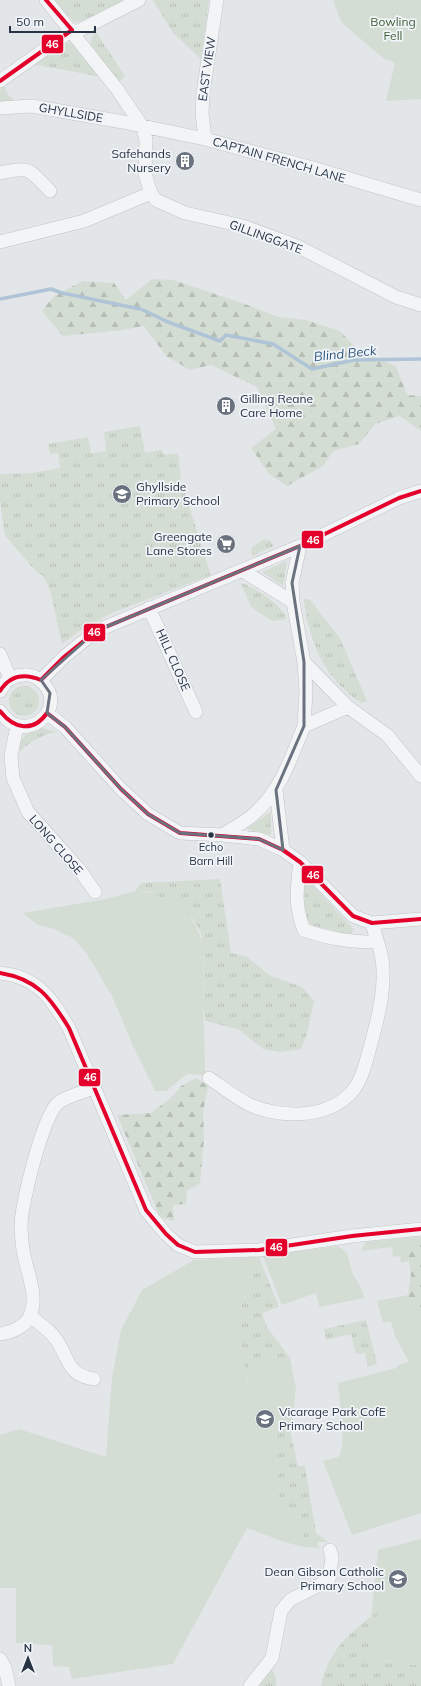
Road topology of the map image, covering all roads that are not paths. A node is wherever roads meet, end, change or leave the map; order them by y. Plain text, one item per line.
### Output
1 (46, 0) edge
2 (139, 0) edge
3 (217, 0) edge
4 (73, 32) junction
5 (0, 81) edge
6 (0, 108) edge
7 (142, 126) junction
8 (205, 139) junction
9 (0, 173) edge
10 (50, 191) dead end
11 (151, 193) junction
12 (419, 198) edge
13 (0, 242) edge
14 (421, 304) edge
15 (421, 491) edge
16 (300, 546) junction
17 (243, 571) junction
18 (293, 602) junction
19 (149, 608) junction
20 (0, 654) edge
21 (304, 662) junction
22 (10, 678) junction
23 (41, 680) junction
24 (0, 691) edge
25 (348, 707) junction
26 (0, 711) edge
27 (196, 712) dead end
28 (47, 713) junction
29 (17, 726) junction
30 (304, 726) junction
31 (421, 776) edge
32 (276, 790) junction
33 (223, 835) junction
34 (283, 850) junction
35 (300, 862) junction
36 (95, 892) dead end
37 (421, 919) edge
38 (372, 923) junction
39 (377, 942) junction
40 (0, 973) edge
41 (209, 1078) dead end
42 (94, 1088) junction
43 (421, 1229) edge
44 (30, 1316) junction
45 (0, 1334) edge
46 (94, 1379) dead end
47 (330, 1550) dead end
48 (0, 1659) edge
49 (9, 1686) edge
50 (250, 1686) edge

1 - 4 street
2 - 4 street
3 - 8 street, EAST VIEW
4 - 5 street
4 - 7 street
6 - 7 street, GHYLLSIDE
7 - 8 street, CAPTAIN FRENCH LANE
7 - 11 street
8 - 12 street, CAPTAIN FRENCH LANE
9 - 10 street
11 - 13 street
11 - 14 street, GILLINGGATE
15 - 16 street
16 - 17 street
16 - 18 street
17 - 18 street
17 - 19 street
18 - 21 street
19 - 23 street
19 - 27 street, HILL CLOSE
20 - 22 street
21 - 25 street
21 - 30 street
22 - 23 street
22 - 24 street
23 - 28 street
25 - 30 street
25 - 31 street
26 - 29 street
28 - 29 street
28 - 33 street
29 - 36 street, LONG CLOSE
30 - 32 street
32 - 33 street
32 - 34 street
33 - 34 street
34 - 35 street
35 - 38 street
35 - 39 street
37 - 38 street
38 - 39 street
39 - 41 street
40 - 42 street
42 - 43 street
42 - 44 street
44 - 45 street
44 - 46 street
47 - 50 street
48 - 49 street

